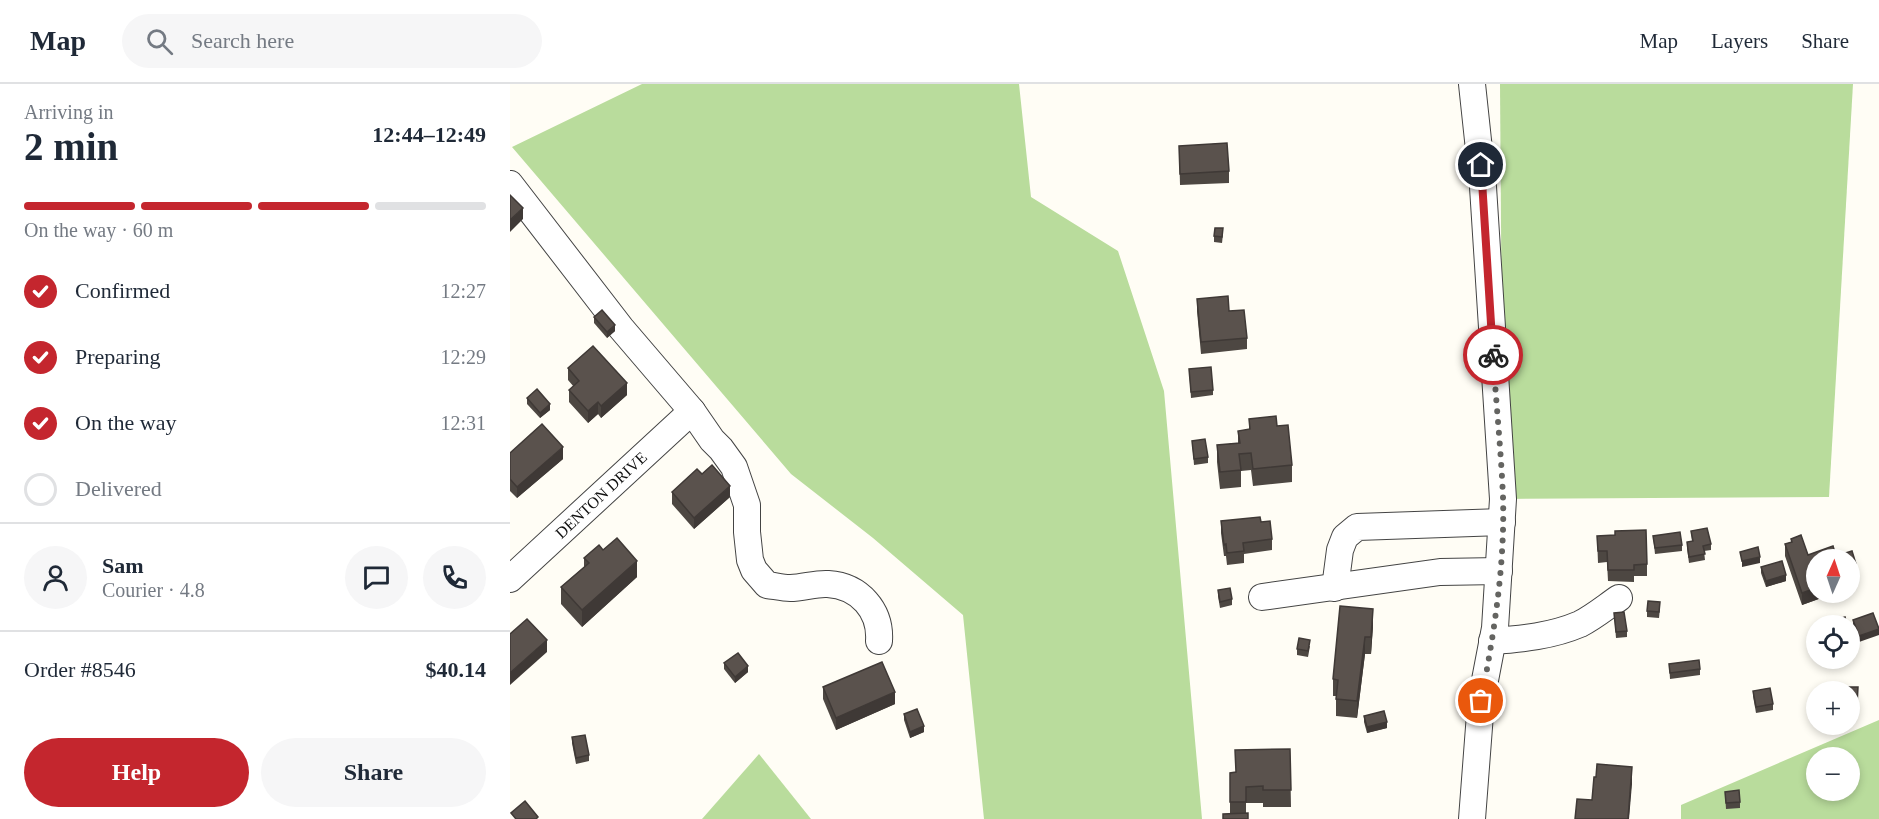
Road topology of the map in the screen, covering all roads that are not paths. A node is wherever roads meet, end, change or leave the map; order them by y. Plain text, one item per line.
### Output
1 (1474, 88) edge
2 (510, 184) edge
3 (692, 411) junction
4 (1502, 522) junction
5 (1499, 571) junction
6 (510, 579) edge
7 (1335, 588) junction
8 (1262, 597) dead end
9 (1619, 598) dead end
10 (879, 641) dead end
11 (1492, 641) junction
12 (1472, 819) edge

1 - 4 street
2 - 3 street
3 - 6 street, DENTON DRIVE
3 - 10 street
4 - 5 street
4 - 7 street
5 - 7 street
5 - 11 street
7 - 8 street
9 - 11 street
11 - 12 street

